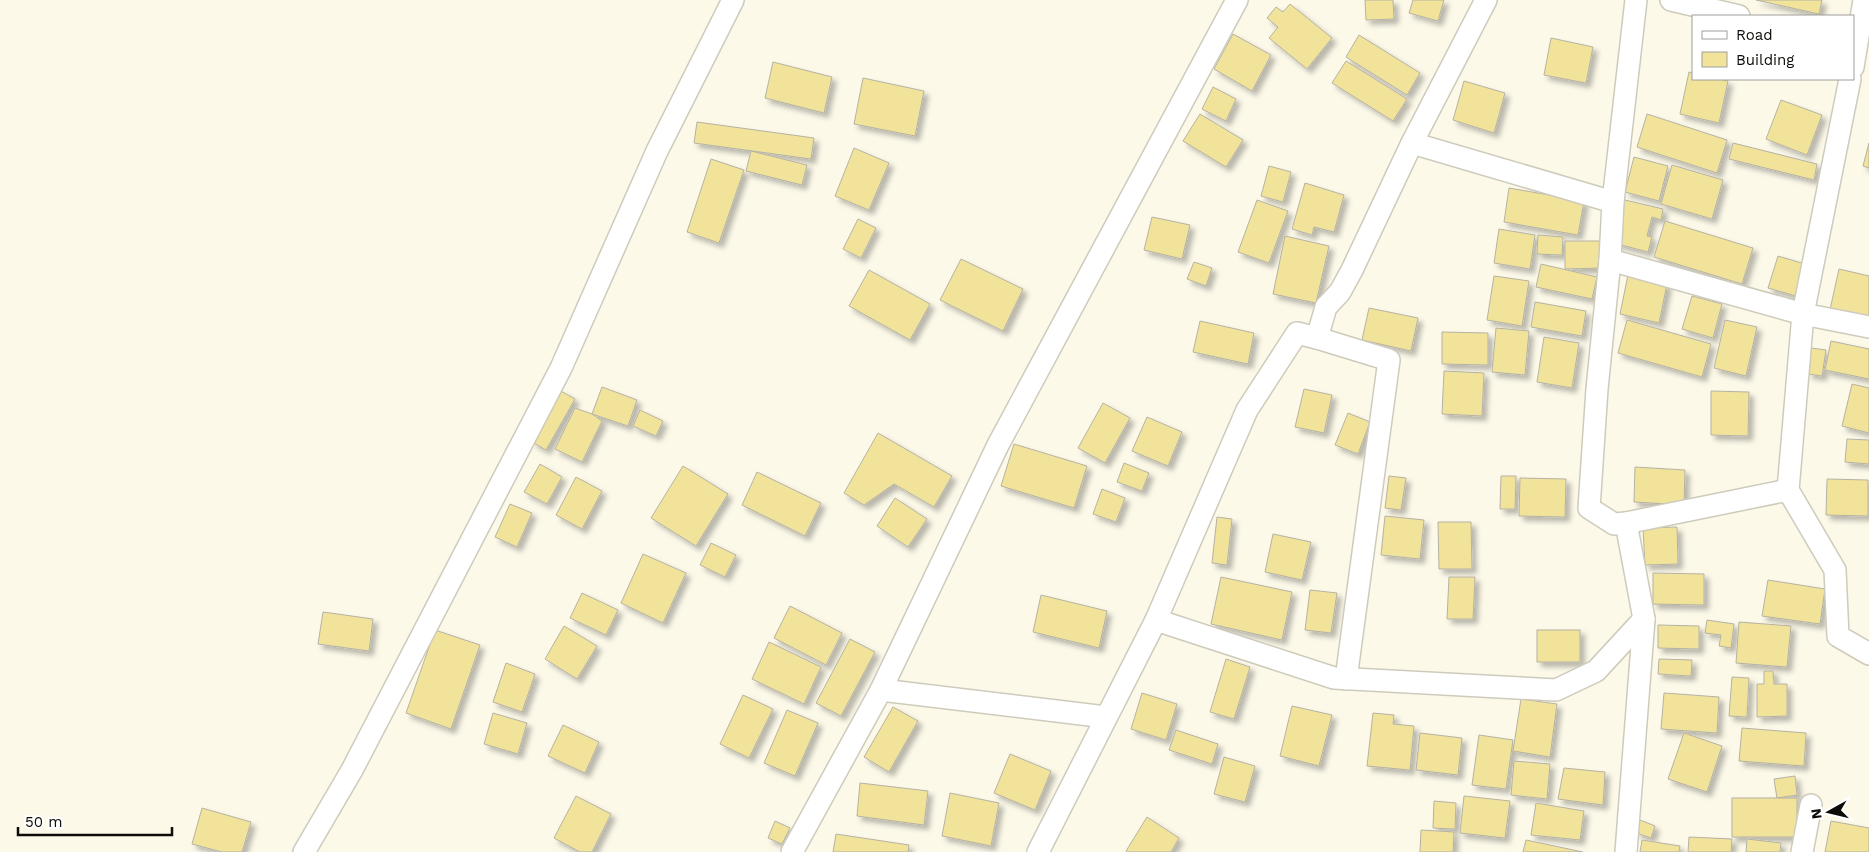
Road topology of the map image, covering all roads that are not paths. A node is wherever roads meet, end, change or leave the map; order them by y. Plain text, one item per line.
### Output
1 (734, 0) edge
2 (1237, 0) edge
3 (1486, 0) edge
4 (1636, 0) edge
5 (1671, 0) edge
6 (1864, 0) edge
7 (1735, 15) edge
8 (1860, 46) edge
9 (1854, 64) edge
10 (1850, 80) edge
11 (1412, 144) junction
12 (1613, 202) junction
13 (1610, 260) junction
14 (1803, 314) junction
15 (1869, 327) edge
16 (1317, 338) junction
17 (1788, 490) junction
18 (1626, 523) junction
19 (1644, 619) junction
20 (1156, 620) junction
21 (1869, 654) edge
22 (1346, 679) junction
23 (881, 690) junction
24 (1106, 717) junction
25 (1811, 805) dead end
26 (304, 852) edge
27 (792, 852) edge
28 (1038, 852) edge
29 (1626, 852) edge
30 (1802, 852) edge

1 - 26 street
2 - 23 street
3 - 11 street
4 - 12 street
5 - 7 street
6 - 8 street
8 - 9 street
10 - 14 street
11 - 12 street
11 - 16 street
12 - 13 street
13 - 14 street
13 - 18 street
14 - 15 street
14 - 17 street
16 - 20 street
16 - 22 street
17 - 18 street
17 - 21 street
18 - 19 street
19 - 22 street
19 - 29 street
20 - 22 street
20 - 24 street
23 - 24 street
23 - 27 street
24 - 28 street
25 - 30 street

